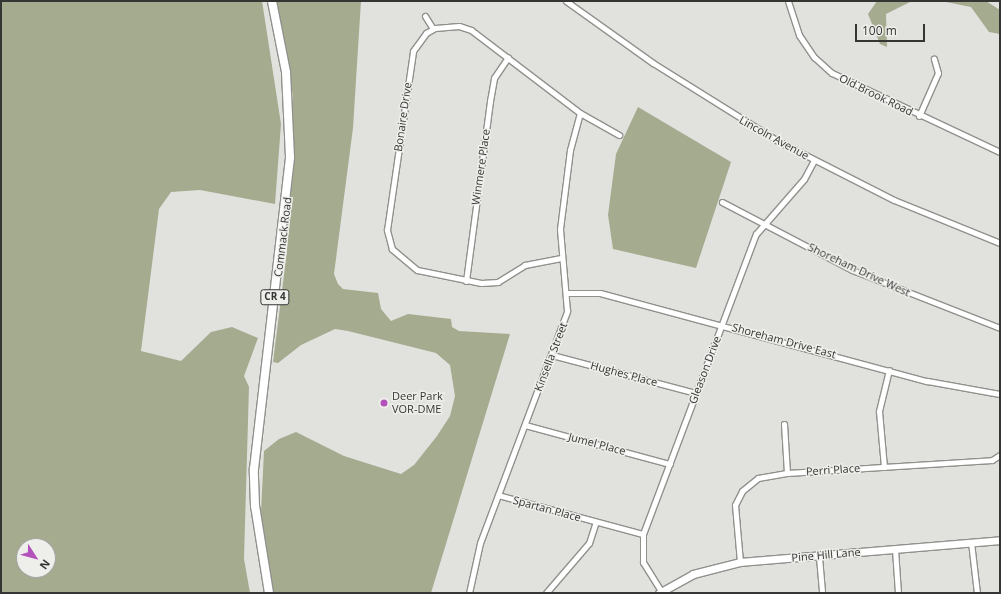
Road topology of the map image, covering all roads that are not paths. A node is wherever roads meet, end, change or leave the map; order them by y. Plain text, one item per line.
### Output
1 (272, 1) edge
2 (566, 1) edge
3 (788, 1) edge
4 (425, 16) dead end
5 (433, 29) junction
6 (508, 57) junction
7 (934, 59) dead end
8 (580, 113) junction
9 (919, 116) junction
10 (619, 134) dead end
11 (1000, 152) edge
12 (814, 160) junction
13 (722, 202) dead end
14 (764, 223) junction
15 (1000, 243) edge
16 (561, 258) junction
17 (466, 281) junction
18 (568, 293) junction
19 (722, 324) junction
20 (1000, 328) edge
21 (552, 355) junction
22 (889, 370) junction
23 (696, 393) junction
24 (1000, 394) edge
25 (784, 424) dead end
26 (525, 425) junction
27 (1000, 455) edge
28 (670, 464) junction
29 (884, 466) junction
30 (787, 473) junction
31 (498, 496) junction
32 (596, 522) junction
33 (643, 534) junction
34 (1000, 540) edge
35 (971, 542) junction
36 (895, 549) junction
37 (819, 557) junction
38 (740, 562) junction
39 (660, 592) edge
40 (268, 593) edge
41 (469, 593) edge
42 (546, 593) edge
43 (822, 593) edge
44 (898, 593) edge
45 (977, 593) edge

1 - 40 main road, Commack Road / CR 4
2 - 12 street, Lincoln Avenue
3 - 9 street, Old Brook Road
4 - 5 street
5 - 6 street
5 - 17 street, Bonaire Drive
6 - 8 street
6 - 17 street, Winmere Place
7 - 9 street
8 - 10 street
8 - 16 street, Kinsella Street
9 - 11 street, Old Brook Road
12 - 14 street, Gleason Drive
12 - 15 street, Lincoln Avenue
13 - 14 street, Shoreham Drive West
14 - 19 street, Gleason Drive
14 - 20 street, Shoreham Drive West
16 - 17 street, Bonaire Drive
16 - 18 street, Kinsella Street
18 - 19 street, Shoreham Drive East
18 - 21 street, Kinsella Street
19 - 22 street, Shoreham Drive East
19 - 23 street, Gleason Drive
21 - 23 street, Hughes Place
21 - 26 street, Kinsella Street
22 - 24 street, Shoreham Drive East
22 - 29 street
23 - 28 street, Gleason Drive
25 - 30 street
26 - 28 street, Jumel Place
26 - 31 street, Kinsella Street
27 - 29 street, Perri Place
28 - 33 street, Gleason Drive
29 - 30 street, Perri Place
30 - 38 street, Perri Place
31 - 32 street, Spartan Place
31 - 41 street, Kinsella Street
32 - 33 street, Spartan Place
32 - 42 street
33 - 39 street, Gleason Drive
34 - 35 street, Pine Hill Lane
35 - 36 street, Pine Hill Lane
35 - 45 street
36 - 37 street, Pine Hill Lane
36 - 44 street
37 - 38 street, Pine Hill Lane
37 - 43 street
38 - 39 street, Pine Hill Lane

